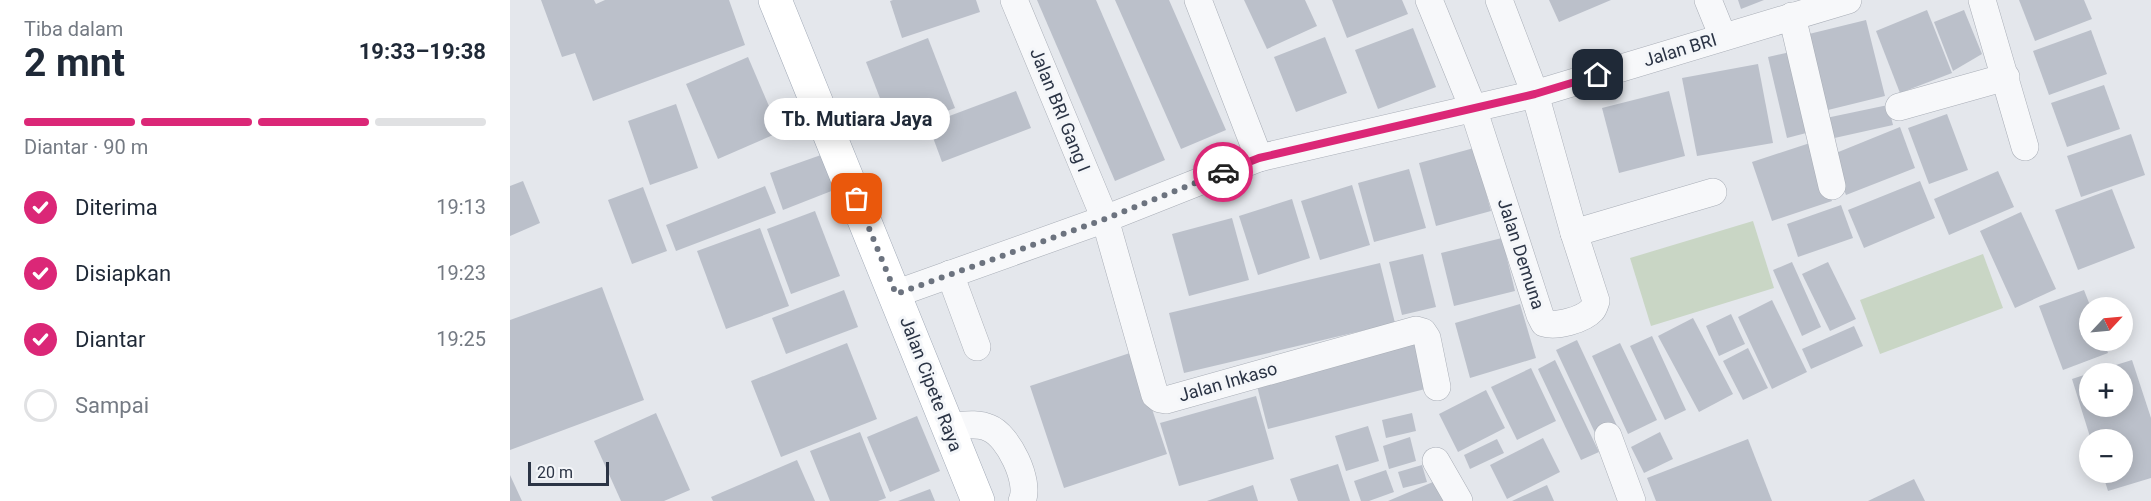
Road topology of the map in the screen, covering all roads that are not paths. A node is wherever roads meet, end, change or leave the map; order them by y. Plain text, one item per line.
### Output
1 (775, 0) edge
2 (1014, 0) edge
3 (1197, 0) edge
4 (1429, 0) edge
5 (1499, 0) edge
6 (1708, 0) edge
7 (1848, 0) edge
8 (1982, 0) edge
9 (1792, 16) junction
10 (1723, 37) junction
11 (2006, 77) junction
12 (1535, 94) junction
13 (1899, 107) dead end
14 (1473, 108) junction
15 (2025, 147) dead end
16 (1259, 158) junction
17 (1832, 186) dead end
18 (1713, 192) dead end
19 (1105, 219) junction
20 (1574, 233) junction
21 (950, 274) junction
22 (896, 294) junction
23 (977, 347) dead end
24 (1437, 387) dead end
25 (946, 426) junction
26 (1608, 436) dead end
27 (1436, 461) dead end
28 (978, 501) edge
29 (1022, 501) edge
30 (1459, 501) edge
31 (1632, 501) edge

1 - 22 main road, Jalan Cipete Raya
2 - 19 street, Jalan BRI Gang I
3 - 16 street
4 - 14 street, Jalan Demuna
5 - 12 street, Jalan Demuna
6 - 10 street
7 - 9 street, Jalan BRI
8 - 11 street
9 - 10 street, Jalan BRI
9 - 17 street
10 - 12 street, Jalan BRI
11 - 13 street
11 - 15 street
12 - 14 street, Jalan BRI
12 - 20 street, Jalan Demuna
14 - 16 street, Jalan BRI
14 - 20 street, Jalan Demuna
16 - 19 street, Jalan BRI
18 - 20 street
19 - 21 street, Jalan BRI
19 - 24 street, Jalan Inkaso
21 - 22 street, Jalan BRI
21 - 23 street
22 - 25 main road, Jalan Cipete Raya
25 - 28 main road, Jalan Cipete Raya
25 - 29 street
26 - 31 street
27 - 30 street

